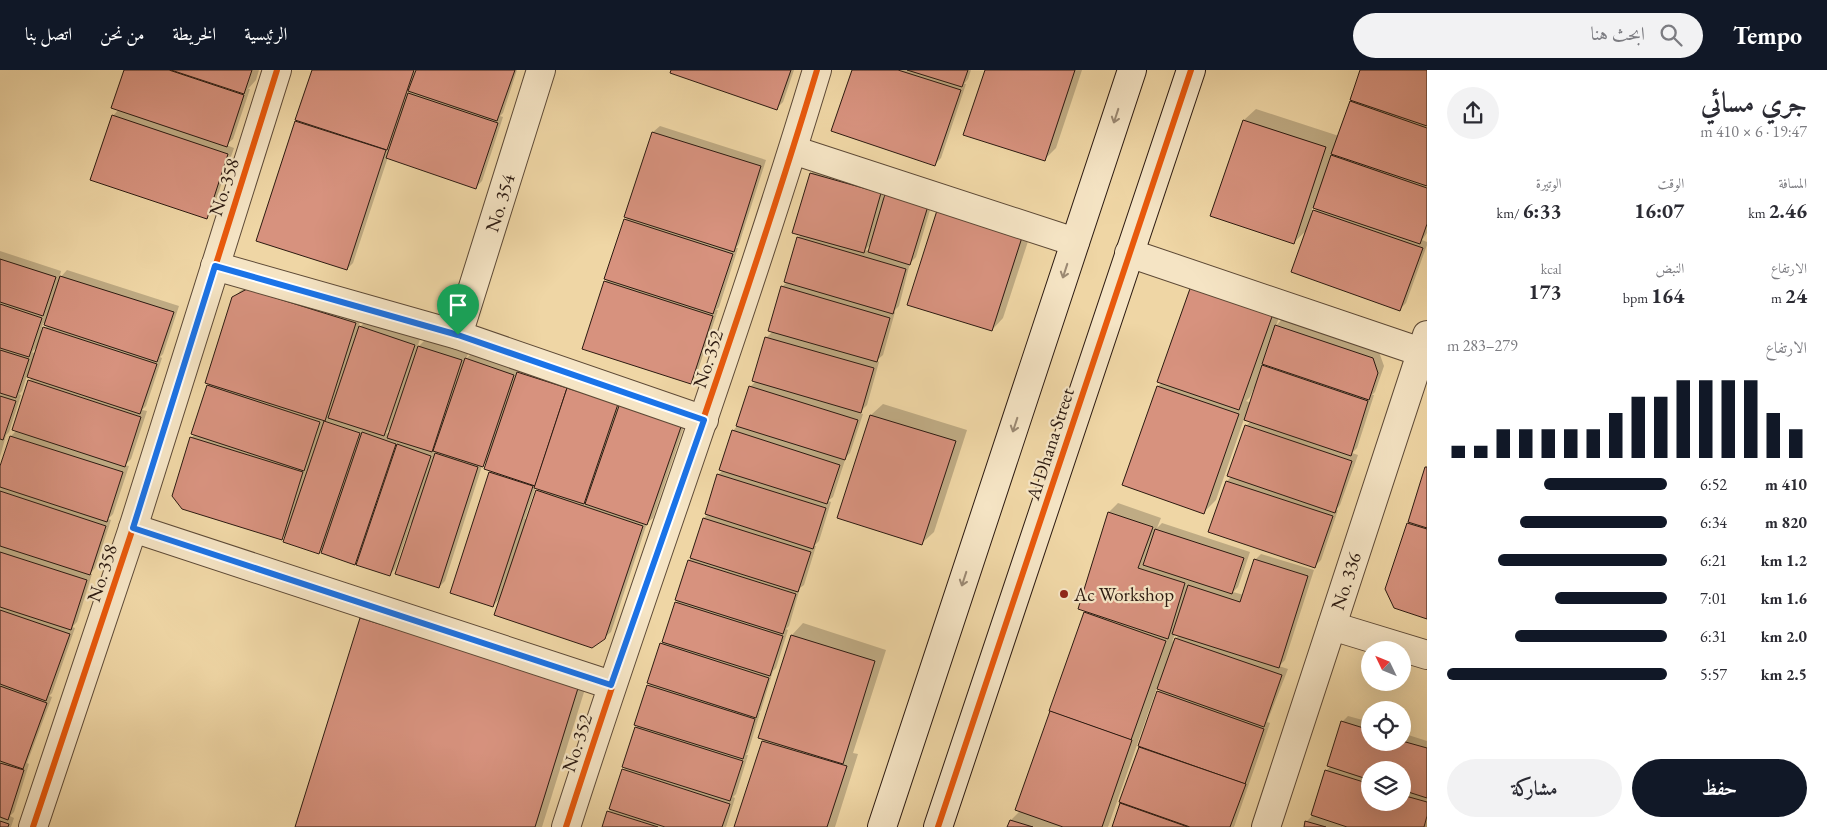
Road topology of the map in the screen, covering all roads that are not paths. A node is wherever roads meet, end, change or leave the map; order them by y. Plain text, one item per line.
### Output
1 (277, 70) edge
2 (541, 70) edge
3 (817, 70) edge
4 (1132, 70) edge
5 (1190, 70) edge
6 (793, 150) junction
7 (1075, 242) junction
8 (1129, 253) junction
9 (215, 266) junction
10 (458, 335) junction
11 (1424, 344) edge
12 (704, 420) junction
13 (133, 528) junction
14 (1332, 626) junction
15 (1427, 655) edge
16 (611, 685) junction
17 (33, 827) edge
18 (566, 827) edge
19 (882, 827) edge
20 (938, 827) edge
21 (1266, 827) edge

1 - 9 street, No. 358
2 - 10 street, No. 354
3 - 6 street, No. 352
4 -> 7 street, Al Dhana Street
5 - 8 street, Al Dhana Street
6 - 7 street
6 - 12 street, No. 352
7 -> 19 street, Al Dhana Street
8 - 11 street
8 - 20 street, Al Dhana Street
9 - 10 street
9 - 13 street, No. 358
10 - 12 street
11 - 14 street, No. 336
12 - 16 street, No. 352
13 - 16 street
13 - 17 street, No. 358
14 - 15 street
14 - 21 street, No. 336
16 - 18 street, No. 352

